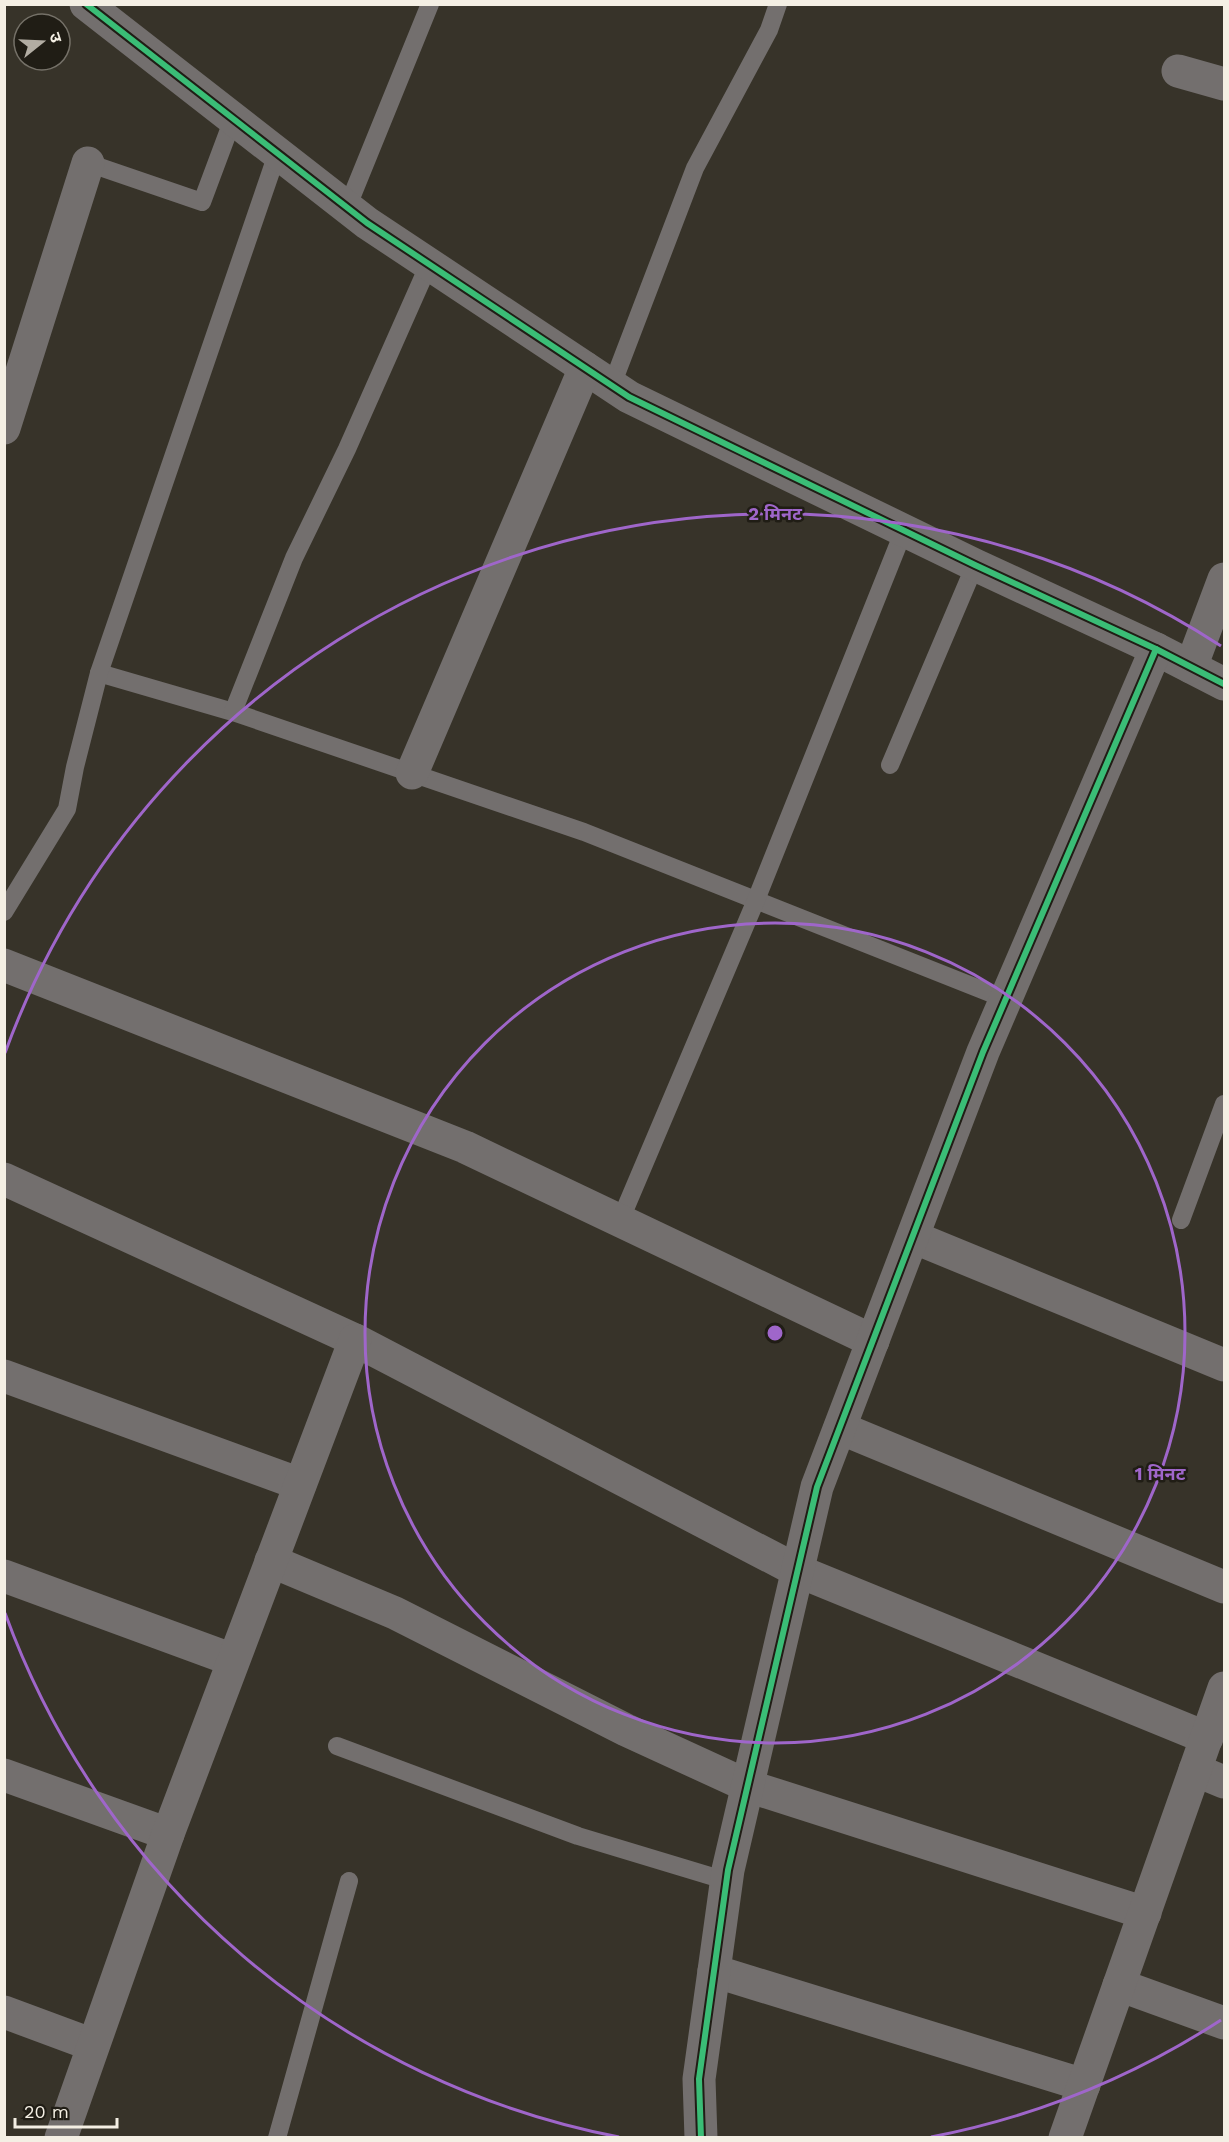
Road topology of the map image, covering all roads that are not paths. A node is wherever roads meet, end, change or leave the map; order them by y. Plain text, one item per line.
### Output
1 (86, 4) edge
2 (430, 4) edge
3 (778, 4) edge
4 (1178, 71) dead end
5 (1224, 84) edge
6 (232, 119) junction
7 (277, 154) junction
8 (88, 163) joint
9 (347, 208) junction
10 (429, 264) junction
11 (599, 376) junction
12 (4, 428) edge
13 (904, 530) junction
14 (975, 565) junction
15 (1224, 579) edge
16 (1156, 649) junction
17 (1191, 667) junction
18 (99, 674) junction
19 (1224, 684) edge
20 (233, 712) junction
21 (890, 765) dead end
22 (412, 773) junction
23 (756, 900) junction
24 (4, 912) edge
25 (4, 965) edge
26 (1005, 999) junction
27 (1224, 1104) edge
28 (4, 1179) edge
29 (1181, 1220) dead end
30 (620, 1221) junction
31 (913, 1237) junction
32 (355, 1340) junction
33 (873, 1341) junction
34 (1224, 1365) edge
35 (4, 1376) edge
36 (840, 1428) junction
37 (300, 1484) junction
38 (271, 1561) junction
39 (798, 1571) junction
40 (4, 1576) edge
41 (1224, 1587) edge
42 (233, 1660) junction
43 (1224, 1688) edge
44 (1207, 1738) junction
45 (337, 1746) dead end
46 (4, 1775) edge
47 (1210, 1776) edge
48 (748, 1786) junction
49 (168, 1834) junction
50 (349, 1881) dead end
51 (727, 1881) junction
52 (1145, 1913) junction
53 (714, 1971) junction
54 (1119, 1985) junction
55 (4, 2012) edge
56 (1224, 2022) edge
57 (93, 2045) junction
58 (1084, 2085) junction
59 (61, 2138) edge
60 (277, 2138) edge
61 (701, 2138) edge
62 (1065, 2138) edge

1 - 6 street
2 - 9 lane
3 - 11 lane
4 - 5 street
6 - 7 street
6 - 8 lane
7 - 9 street
7 - 18 lane
8 - 12 street
9 - 10 street
10 - 11 street
10 - 20 lane
11 - 13 street
11 - 22 street
13 - 14 street
13 - 23 lane
14 - 16 street
14 - 21 lane
15 - 17 street
16 - 17 street
16 - 26 street
17 - 19 street
18 - 20 lane
18 - 24 lane
20 - 22 lane
22 - 23 lane
23 - 26 lane
23 - 30 lane
25 - 30 street
26 - 31 street
27 - 29 lane
28 - 32 street
30 - 33 street
31 - 33 street
31 - 34 street
32 - 37 street
32 - 39 street
33 - 36 street
35 - 37 street
36 - 39 street
36 - 41 street
37 - 38 street
38 - 42 street
38 - 48 street
39 - 44 street
39 - 48 street
40 - 42 street
42 - 49 street
43 - 44 street
44 - 47 street
45 - 51 lane
46 - 49 street
47 - 52 street
48 - 51 street
48 - 52 street
49 - 57 street
50 - 60 lane
51 - 53 street
52 - 54 street
53 - 58 street
53 - 61 street
54 - 56 street
54 - 58 street
55 - 57 street
57 - 59 street
58 - 62 street

